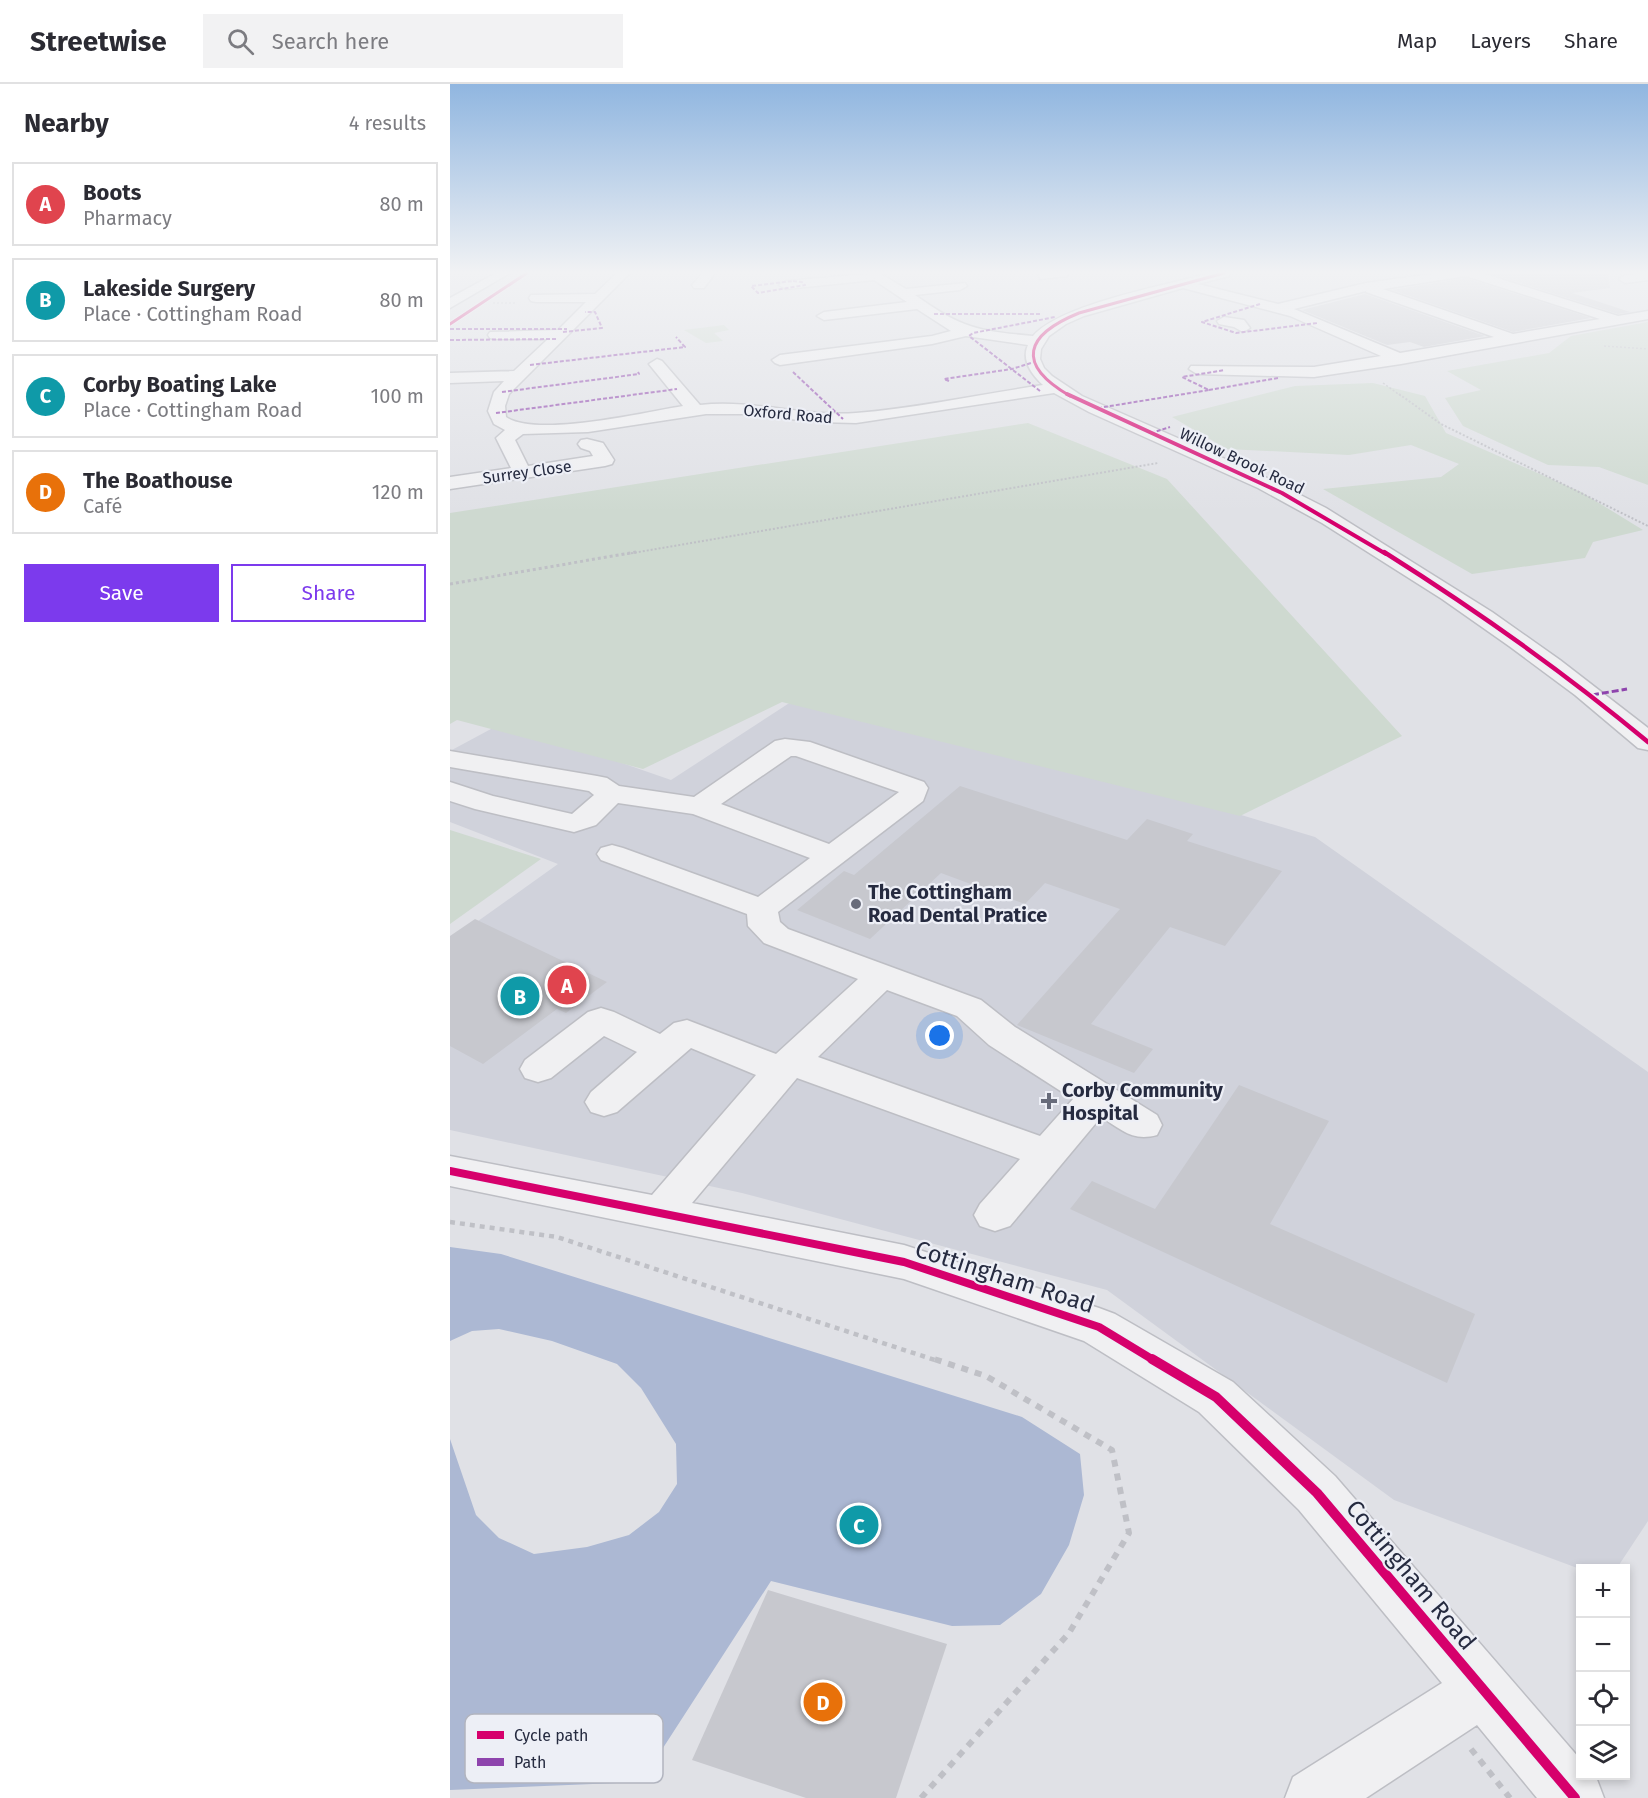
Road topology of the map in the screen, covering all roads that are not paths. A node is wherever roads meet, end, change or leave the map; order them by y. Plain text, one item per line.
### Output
1 (542, 353) edge
2 (833, 353) edge
3 (1033, 353) edge
4 (1387, 353) edge
5 (1434, 353) edge
6 (1401, 359) junction
7 (780, 360) dead end
8 (1197, 369) dead end
9 (638, 372) dead end
10 (519, 376) junction
11 (450, 378) edge
12 (949, 381) dead end
13 (1057, 388) junction
14 (974, 400) junction
15 (695, 410) junction
16 (519, 429) junction
17 (587, 444) dead end
18 (522, 472) junction
19 (450, 483) edge
20 (1648, 742) edge
21 (450, 759) edge
22 (450, 791) edge
23 (611, 793) junction
24 (699, 806) junction
25 (612, 854) dead end
26 (832, 856) junction
27 (762, 909) junction
28 (882, 975) junction
29 (663, 1050) junction
30 (787, 1067) junction
31 (538, 1069) dead end
32 (1097, 1096) junction
33 (604, 1102) dead end
34 (1143, 1125) dead end
35 (1047, 1154) junction
36 (450, 1172) edge
37 (661, 1214) junction
38 (995, 1215) dead end
39 (1464, 1702) junction
40 (1314, 1798) edge
41 (1575, 1798) edge

1 - 10 street
2 - 7 street
3 - 13 street, Willow Brook Road
4 - 6 street
5 - 6 street
6 - 8 street
9 - 15 street
10 - 11 street
10 - 16 street
12 - 14 street
13 - 14 street, Oxford Road
13 - 20 street, Willow Brook Road
14 - 15 street, Oxford Road
15 - 16 street, Oxford Road
16 - 18 street
17 - 18 street, Surrey Close
18 - 19 street, Surrey Close
21 - 23 street
22 - 23 street
23 - 24 street
24 - 26 street
24 - 26 street
25 - 27 street
26 - 27 street
27 - 28 street
28 - 30 street
28 - 32 street
29 - 30 street
29 - 31 street
29 - 33 street
30 - 35 street
30 - 37 street
32 - 34 street
32 - 35 street
35 - 38 street
36 - 37 street, Cottingham Road
37 - 39 street, Cottingham Road
39 - 40 street
39 - 41 street, Cottingham Road

